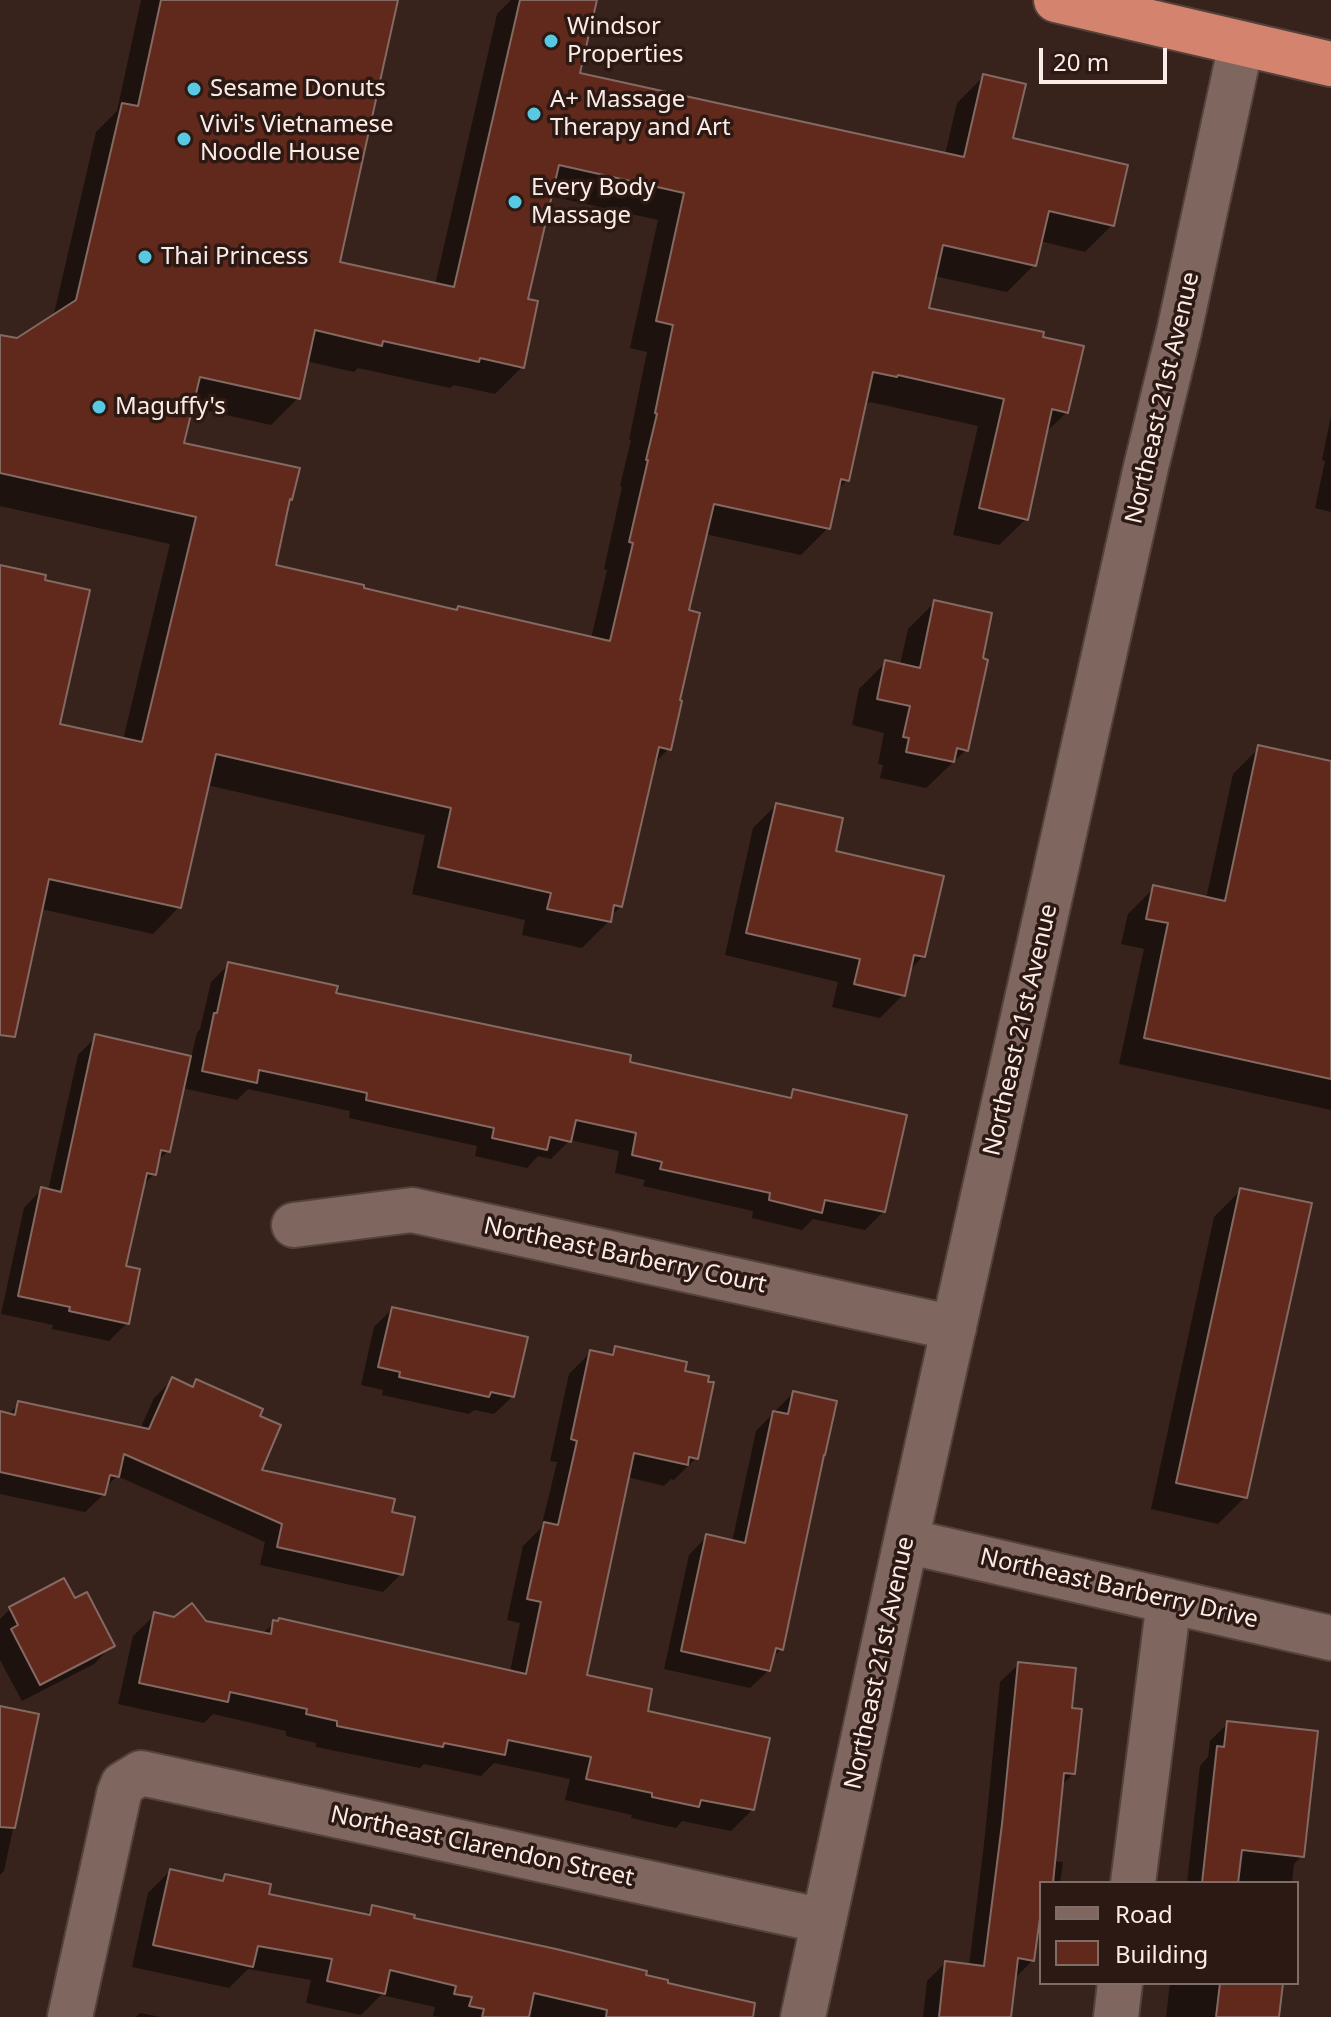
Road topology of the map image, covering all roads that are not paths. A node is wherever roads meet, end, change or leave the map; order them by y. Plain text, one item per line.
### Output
1 (1056, 0) edge
2 (1241, 44) junction
3 (1331, 64) edge
4 (294, 1225) dead end
5 (954, 1328) junction
6 (906, 1541) junction
7 (1169, 1601) junction
8 (1331, 1638) edge
9 (1133, 1881) edge
10 (824, 1921) junction
11 (1120, 1985) edge
12 (70, 2017) edge
13 (803, 2017) edge
14 (1116, 2017) edge

1 - 2 highway
2 - 3 highway
2 - 5 street, Northeast 21st Avenue
4 - 5 street, Northeast Barberry Court
5 - 6 street, Northeast 21st Avenue
6 - 7 street, Northeast Barberry Drive
6 - 10 street, Northeast 21st Avenue
7 - 8 street, Northeast Barberry Drive
7 - 9 street
10 - 12 street, Northeast Clarendon Street
10 - 13 street, Northeast 21st Avenue
11 - 14 street

